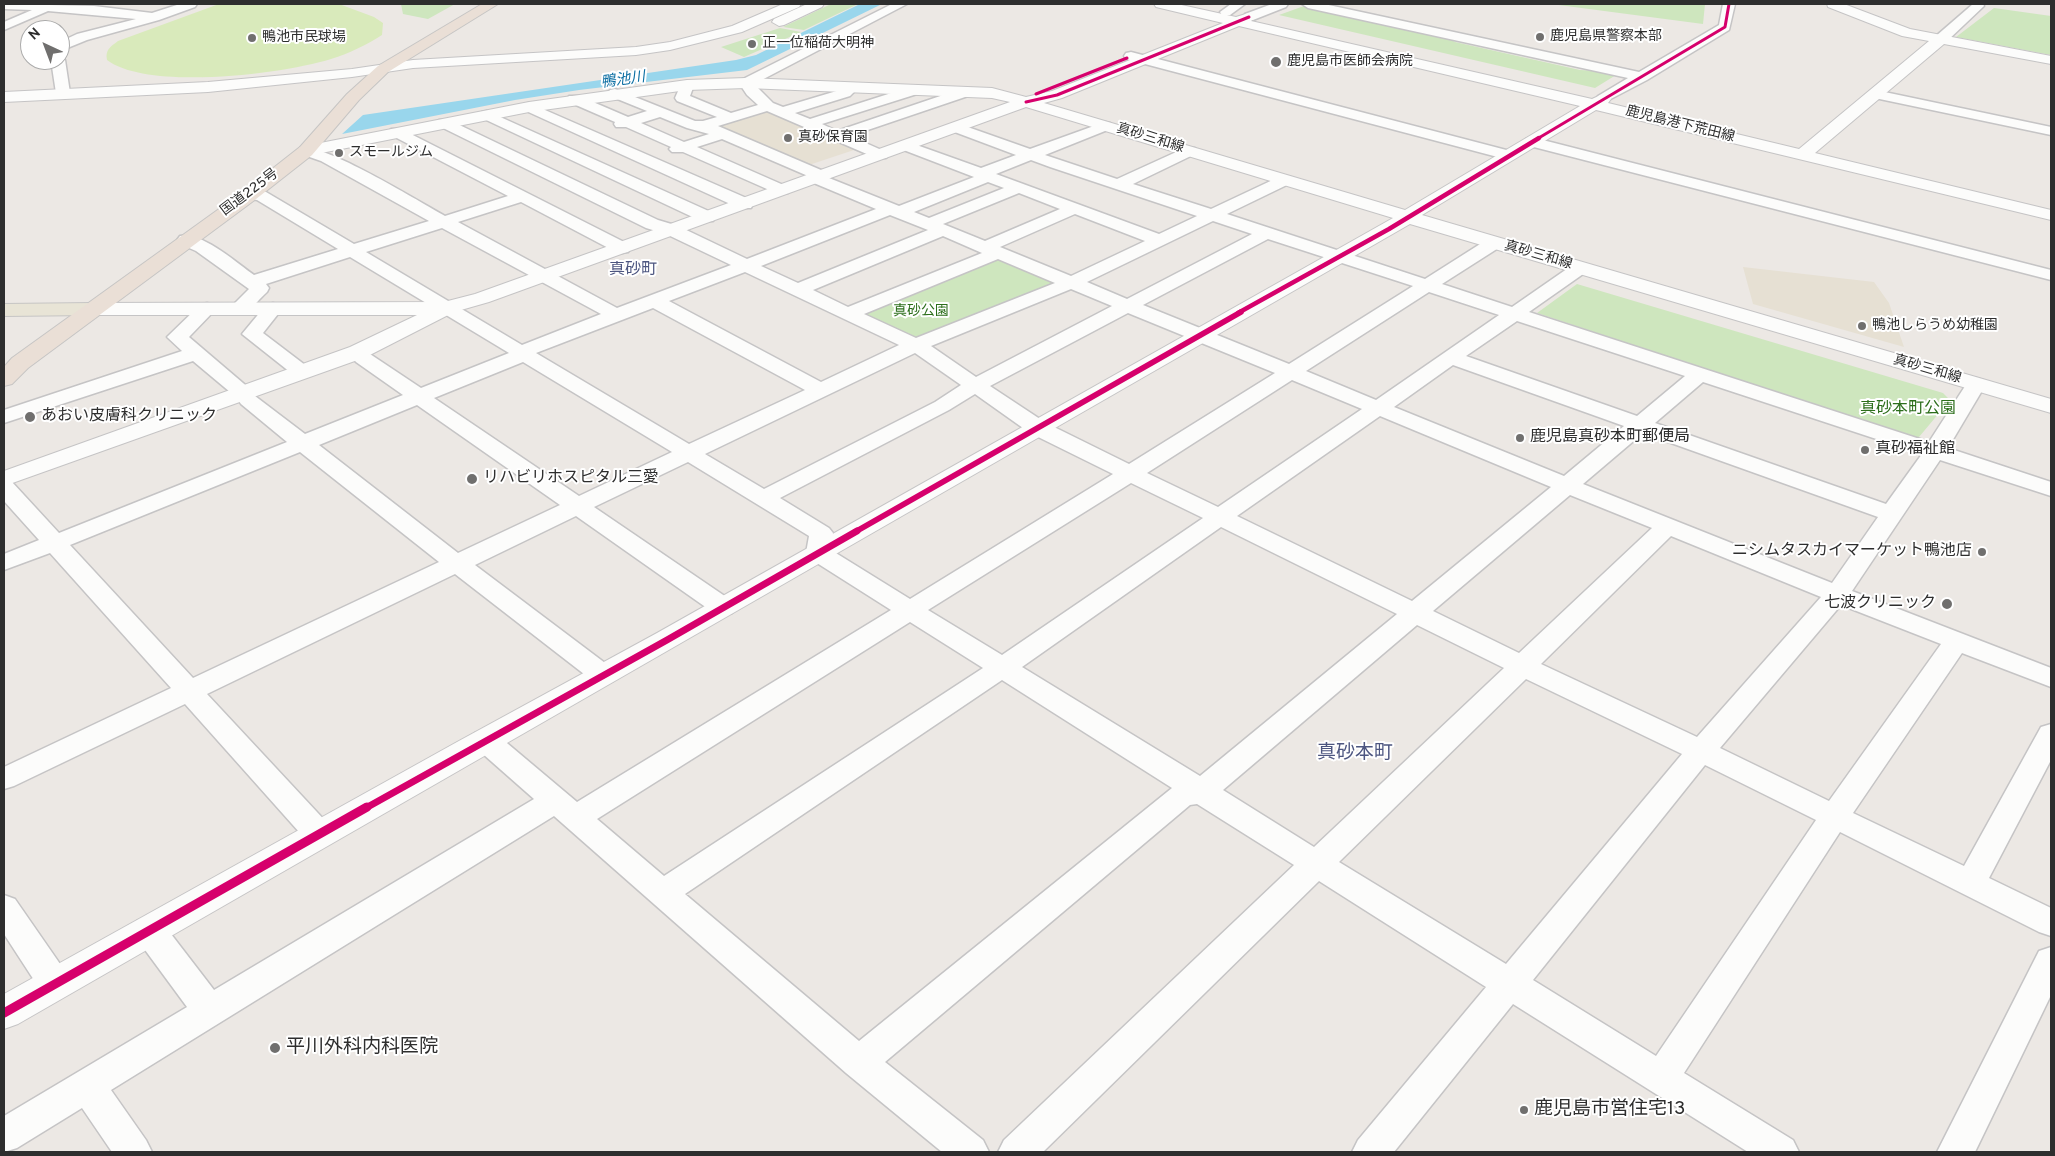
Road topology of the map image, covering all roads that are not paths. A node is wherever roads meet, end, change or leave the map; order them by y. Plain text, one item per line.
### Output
1 (191, 4) edge
2 (469, 4) edge
3 (491, 4) edge
4 (794, 4) edge
5 (817, 4) edge
6 (901, 4) edge
7 (1161, 4) edge
8 (1193, 4) edge
9 (1239, 4) edge
10 (1282, 4) edge
11 (1308, 4) edge
12 (1729, 4) edge
13 (1833, 4) edge
14 (1849, 4) edge
15 (1959, 4) edge
16 (4, 6) edge
17 (53, 6) edge
18 (155, 17) junction
19 (1233, 17) junction
20 (4, 26) edge
21 (4, 34) edge
22 (17, 35) dead end
23 (1941, 39) junction
24 (70, 41) edge
25 (1138, 58) junction
26 (2051, 60) edge
27 (383, 69) junction
28 (60, 70) edge
29 (352, 73) junction
30 (1642, 77) junction
31 (746, 83) junction
32 (687, 85) junction
33 (850, 89) junction
34 (334, 91) dead end
35 (912, 91) junction
36 (966, 92) junction
37 (63, 93) junction
38 (615, 93) junction
39 (1875, 94) junction
40 (4, 97) edge
41 (574, 100) junction
42 (1026, 102) junction
43 (1599, 102) junction
44 (530, 107) junction
45 (775, 109) junction
46 (660, 112) junction
47 (487, 115) junction
48 (731, 118) junction
49 (626, 122) junction
50 (444, 123) junction
51 (808, 124) junction
52 (704, 126) junction
53 (1105, 126) junction
54 (957, 128) junction
55 (2051, 131) edge
56 (396, 132) junction
57 (589, 133) junction
58 (723, 134) junction
59 (836, 136) junction
60 (930, 138) junction
61 (1531, 142) junction
62 (551, 145) junction
63 (906, 146) junction
64 (954, 146) dead end
65 (298, 147) junction
66 (684, 147) junction
67 (1190, 151) junction
68 (1806, 152) junction
69 (882, 155) junction
70 (1031, 155) junction
71 (1510, 155) junction
72 (512, 156) junction
73 (979, 156) dead end
74 (646, 159) junction
75 (1056, 164) junction
76 (1004, 165) junction
77 (468, 170) junction
78 (608, 171) junction
79 (984, 176) junction
80 (819, 177) junction
81 (1285, 180) junction
82 (1111, 182) junction
83 (570, 184) junction
84 (1013, 186) junction
85 (782, 190) junction
86 (250, 195) junction
87 (523, 198) junction
88 (1054, 202) junction
89 (745, 204) junction
90 (2051, 205) edge
91 (1073, 209) junction
92 (893, 211) junction
93 (1210, 215) junction
94 (2051, 215) edge
95 (707, 217) junction
96 (1408, 217) junction
97 (444, 221) junction
98 (934, 228) junction
99 (672, 230) junction
100 (1266, 233) junction
101 (186, 240) junction
102 (1159, 240) junction
103 (1494, 243) junction
104 (622, 248) junction
105 (354, 250) junction
106 (991, 251) junction
107 (1339, 257) junction
108 (746, 266) junction
109 (1580, 268) junction
110 (2051, 274) edge
111 (543, 276) junction
112 (252, 282) junction
113 (1071, 283) junction
114 (1427, 286) junction
115 (796, 290) junction
116 (653, 300) junction
117 (1128, 306) junction
118 (448, 308) junction
119 (61, 309) junction
120 (92, 309) junction
121 (207, 309) junction
122 (238, 309) junction
123 (273, 309) junction
124 (4, 310) edge
125 (365, 310) junction
126 (847, 314) junction
127 (1513, 314) junction
128 (616, 315) junction
129 (1199, 335) junction
130 (916, 345) junction
131 (361, 350) junction
132 (196, 353) junction
133 (523, 353) junction
134 (4, 354) edge
135 (1450, 357) junction
136 (302, 372) junction
137 (1290, 372) junction
138 (1700, 374) junction
139 (4, 379) edge
140 (1976, 384) junction
141 (974, 386) junction
142 (820, 390) junction
143 (244, 393) junction
144 (421, 397) junction
145 (2051, 406) edge
146 (1377, 408) junction
147 (4, 417) edge
148 (1640, 424) junction
149 (1038, 428) junction
150 (303, 444) junction
151 (688, 452) junction
152 (1936, 452) junction
153 (1129, 474) junction
154 (4, 479) edge
155 (1566, 486) junction
156 (4, 487) edge
157 (2051, 489) edge
158 (763, 498) junction
159 (575, 506) junction
160 (1891, 514) junction
161 (1219, 517) junction
162 (1668, 526) junction
163 (54, 543) junction
164 (818, 553) junction
165 (4, 563) edge
166 (457, 564) junction
167 (1836, 595) junction
168 (723, 608) junction
169 (910, 610) junction
170 (1414, 613) junction
171 (1956, 642) junction
172 (1522, 666) junction
173 (1002, 668) junction
174 (604, 675) junction
175 (2051, 678) edge
176 (188, 692) junction
177 (2051, 734) edge
178 (485, 740) junction
179 (1702, 751) junction
180 (4, 779) edge
181 (1201, 792) junction
182 (565, 810) junction
183 (1834, 817) junction
184 (319, 834) junction
185 (1316, 863) junction
186 (1970, 884) junction
187 (662, 893) junction
188 (4, 908) edge
189 (2051, 923) edge
190 (149, 930) junction
191 (2051, 961) edge
192 (55, 984) junction
193 (1510, 984) junction
194 (210, 1011) junction
195 (4, 1013) edge
196 (858, 1062) junction
197 (1661, 1078) junction
198 (88, 1086) junction
199 (4, 1136) edge
200 (132, 1152) edge
201 (970, 1152) edge
202 (1017, 1152) edge
203 (1371, 1152) edge
204 (1780, 1152) edge
205 (1956, 1152) edge

1 - 18 street
2 - 29 highway
3 - 27 highway, 国道225号
4 - 27 street
5 - 27 street
6 - 31 street
7 - 19 street, 鹿児島港下荒田線
8 - 19 street, 鹿児島港下荒田線
9 - 19 street
10 - 19 street
11 - 30 street
12 - 30 street
13 - 23 street
14 - 23 street
15 - 23 street
16 - 17 street
17 - 18 street
17 - 20 street
18 - 24 street
19 - 25 street
19 - 43 street, 鹿児島港下荒田線
21 - 22 street
23 - 26 street
23 - 39 street
25 - 42 street
25 - 71 street
27 - 29 street
27 - 65 highway, 国道225号
28 - 37 street
29 - 34 highway
29 - 37 street
30 - 43 street
31 - 32 street, 真砂三和線
31 - 33 street, 真砂三和線
31 - 45 street
32 - 38 street, 真砂三和線
32 - 48 street
33 - 35 street, 真砂三和線
33 - 45 street
35 - 36 street, 真砂三和線
35 - 51 street
36 - 42 street, 真砂三和線
36 - 59 street
37 - 40 street
38 - 41 street, 真砂三和線
38 - 46 street
39 - 55 street
39 - 68 street
41 - 44 street, 真砂三和線
41 - 49 street
42 - 53 street, 真砂三和線
42 - 54 street
43 - 61 street
43 - 68 street, 鹿児島港下荒田線
44 - 47 street, 真砂三和線
44 - 57 street
45 - 48 street
45 - 51 street
46 - 49 street
46 - 52 street
47 - 50 street, 真砂三和線
47 - 62 street
48 - 52 street
49 - 57 street
49 - 66 street
50 - 56 street, 真砂三和線
50 - 72 street
51 - 59 street
52 - 58 street
53 - 67 street, 真砂三和線
53 - 70 street
54 - 60 street
54 - 70 street
56 - 65 street, 真砂三和線
56 - 77 street
57 - 62 street
57 - 74 street
58 - 66 street
58 - 80 street
59 - 69 street
60 - 63 street
60 - 64 street
61 - 71 street
61 - 110 street
62 - 72 street
62 - 78 street
63 - 69 street
63 - 79 street
65 - 86 highway, 国道225号
65 - 97 street
65 - 119 highway, 国道225号
66 - 74 street
66 - 85 street
67 - 81 street, 真砂三和線
67 - 82 street
68 - 90 street, 鹿児島港下荒田線
68 - 94 street, 鹿児島港下荒田線
69 - 80 street
70 - 75 street
70 - 76 street
71 - 96 street
72 - 77 street
72 - 83 street
73 - 76 street
74 - 78 street
74 - 89 street
75 - 82 street
75 - 84 street
76 - 79 street
77 - 87 street
78 - 83 street
78 - 95 street
79 - 84 street
79 - 92 street
80 - 85 street
80 - 92 street
81 - 93 street
81 - 96 street, 真砂三和線
82 - 88 street
82 - 93 street
83 - 87 street
83 - 99 street
84 - 88 street
84 - 98 street
85 - 89 street
86 - 101 highway, 国道225号
86 - 105 street
87 - 97 street
87 - 104 street
88 - 91 street
89 - 95 street
91 - 102 street
91 - 106 street
92 - 98 street
92 - 108 street
93 - 100 street
93 - 102 street
95 - 99 street
96 - 103 street, 真砂三和線
96 - 107 street
97 - 105 street
97 - 111 street
98 - 106 street
98 - 115 street
99 - 104 street
99 - 108 street
100 - 107 street
100 - 117 street
101 - 112 street
101 - 120 highway, 国道225号
102 - 113 street
103 - 109 street, 真砂三和線
103 - 114 street
104 - 111 street
105 - 112 street
105 - 118 street
106 - 113 street
106 - 126 street
107 - 114 street
107 - 129 street
108 - 115 street
108 - 116 street
109 - 127 street
109 - 140 street, 真砂三和線
111 - 118 street
111 - 128 street
112 - 122 street
113 - 117 street
113 - 130 street
114 - 127 street
114 - 137 street
115 - 126 street
116 - 128 street
116 - 142 street
117 - 129 street
117 - 141 street
118 - 125 street
118 - 131 street
118 - 133 street
119 - 120 main road
119 - 124 main road
119 - 134 highway, 国道225号
120 - 121 street
120 - 139 highway, 国道225号
121 - 122 street
121 - 132 street
122 - 123 street
123 - 125 street
123 - 136 street
125 - 131 street
126 - 130 street
127 - 135 street
127 - 138 street
128 - 133 street
129 - 137 street
129 - 149 street
130 - 141 street
130 - 142 street
131 - 136 street
131 - 144 street
132 - 143 street
132 - 147 street
133 - 144 street
133 - 151 street
135 - 146 street
135 - 148 street
136 - 143 street
137 - 146 street
137 - 153 street
138 - 148 street
138 - 152 street
140 - 145 street, 真砂三和線
140 - 152 street
141 - 149 street
141 - 158 street
142 - 151 street
143 - 150 street
143 - 154 street
144 - 150 street
144 - 159 street
146 - 155 street
146 - 161 street
148 - 155 street
148 - 160 street
149 - 153 street
149 - 164 street
150 - 163 street
150 - 166 street
151 - 158 street
151 - 159 street
152 - 157 street
152 - 160 street
153 - 161 street
153 - 169 street
155 - 162 street
155 - 170 street
156 - 163 street
158 - 164 street
159 - 166 street
159 - 168 street
160 - 167 street
161 - 170 street
161 - 173 street
162 - 167 street
162 - 172 street
163 - 165 street
163 - 176 street
164 - 168 street
164 - 169 street
166 - 174 street
166 - 176 street
167 - 171 street
167 - 179 street
168 - 174 street
169 - 173 street
169 - 182 street
170 - 172 street
170 - 181 street
171 - 175 street
171 - 183 street
172 - 179 street
172 - 185 street
173 - 181 street
173 - 187 street
174 - 178 street
176 - 180 street
176 - 184 street
177 - 186 street
178 - 182 street
178 - 184 street
179 - 183 street
179 - 193 street
181 - 185 street
181 - 196 street
182 - 187 street
182 - 194 street
183 - 186 street
183 - 197 street
184 - 190 street
185 - 193 street
185 - 202 street
186 - 189 street
187 - 196 street
188 - 192 street
190 - 192 street
190 - 194 street
191 - 205 street
192 - 195 street
193 - 197 street
193 - 203 street
194 - 198 street
196 - 201 street
197 - 204 street
198 - 199 street
198 - 200 street

